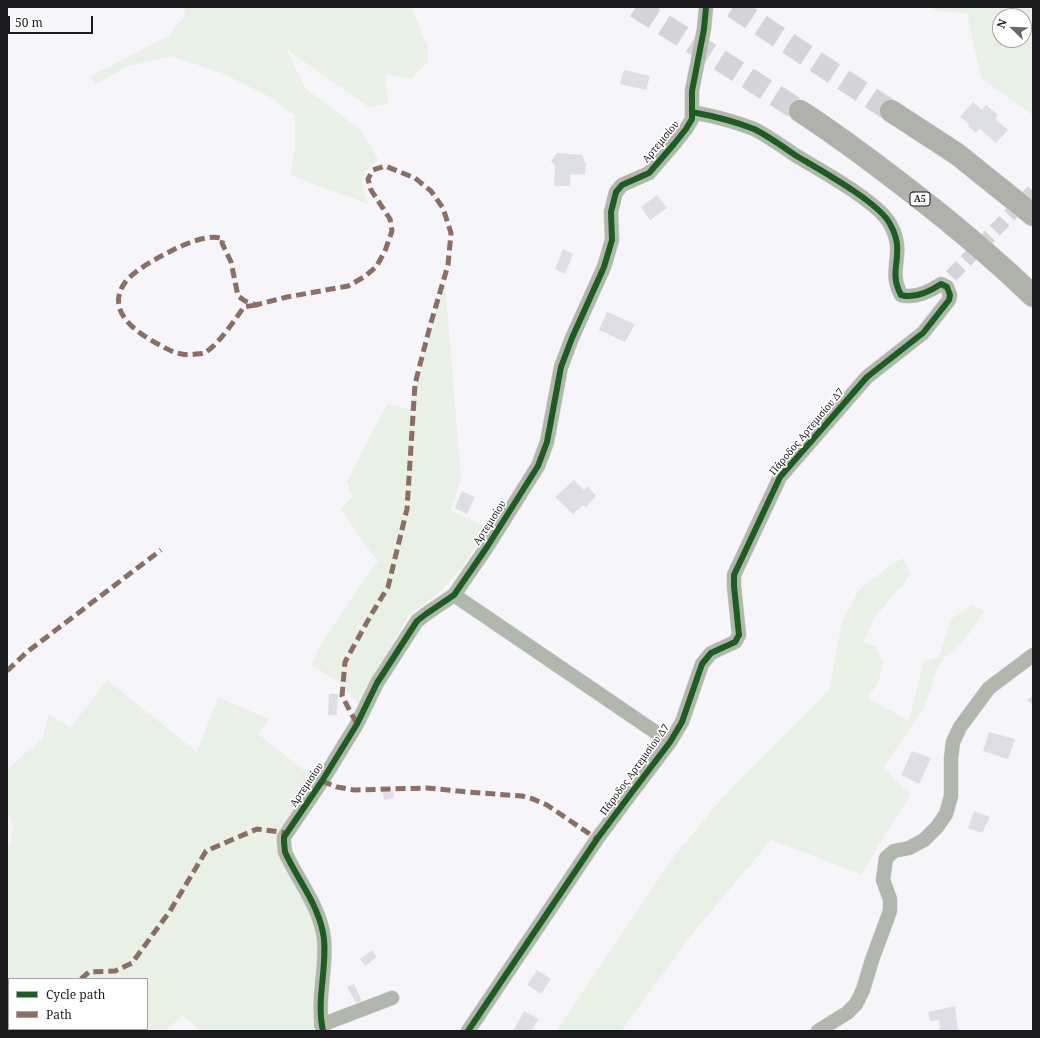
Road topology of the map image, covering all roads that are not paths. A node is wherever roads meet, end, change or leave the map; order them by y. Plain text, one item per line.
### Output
1 (706, 7) edge
2 (800, 111) tunnel mouth
3 (891, 111) tunnel mouth
4 (692, 112) junction
5 (1033, 215) edge
6 (1033, 296) edge
7 (454, 595) junction
8 (1033, 655) edge
9 (670, 742) junction
10 (392, 998) dead end
11 (322, 1028) edge
12 (468, 1031) edge
13 (818, 1031) edge

1 - 4 street, Αρτεμισίου
2 - 6 highway, Α5
3 - 5 highway
4 - 7 street, Αρτεμισίου
4 - 9 street, Πάροδος Αρτεμισίου Δ7
7 - 9 street
7 - 11 street, Αρτεμισίου
8 - 13 street
9 - 12 street, Πάροδος Αρτεμισίου Δ7
10 - 11 street

